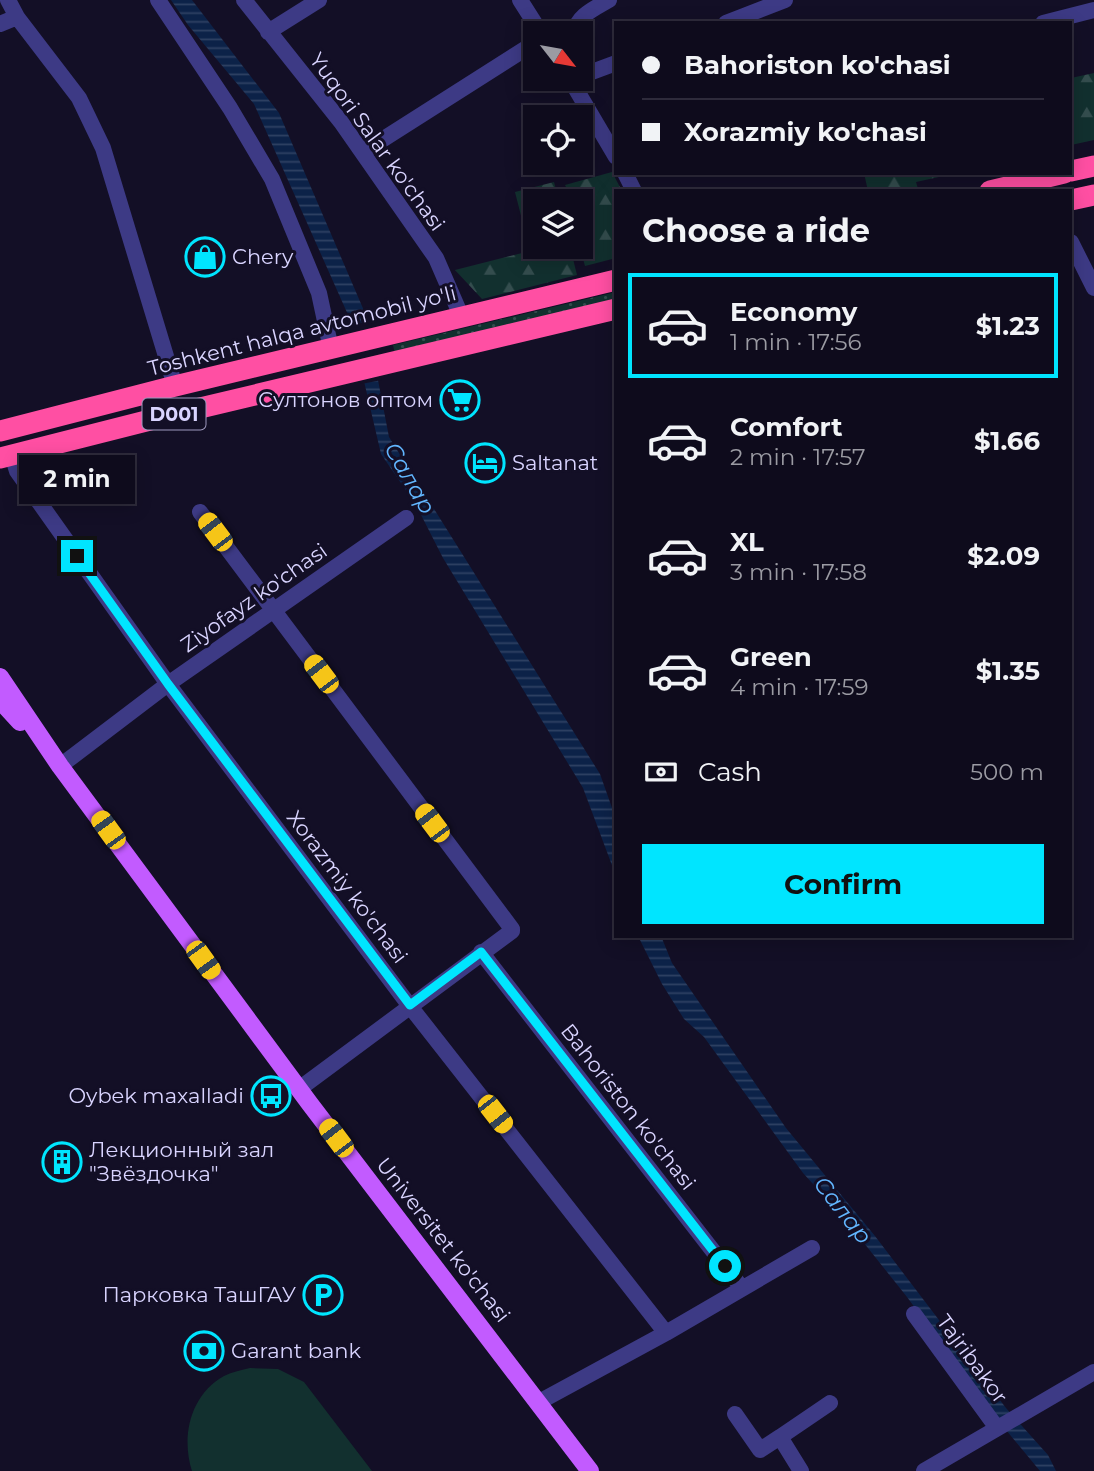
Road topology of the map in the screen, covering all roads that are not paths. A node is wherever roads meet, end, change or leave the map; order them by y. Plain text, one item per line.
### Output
1 (8, 0) edge
2 (158, 0) edge
3 (244, 0) edge
4 (320, 0) edge
5 (520, 0) edge
6 (609, 0) edge
7 (785, 0) edge
8 (1094, 10) edge
9 (17, 17) junction
10 (533, 21) edge
11 (579, 21) edge
12 (731, 21) edge
13 (1051, 21) edge
14 (0, 24) edge
15 (268, 32) junction
16 (523, 50) edge
17 (614, 64) edge
18 (593, 71) edge
19 (583, 91) edge
20 (363, 152) junction
21 (614, 153) edge
22 (1094, 166) edge
23 (1072, 172) edge
24 (1053, 181) edge
25 (1003, 189) edge
26 (1094, 195) edge
27 (1072, 200) edge
28 (1072, 244) edge
29 (614, 281) edge
30 (1094, 288) edge
31 (614, 309) edge
32 (462, 318) junction
33 (337, 348) junction
34 (175, 386) junction
35 (0, 431) edge
36 (6, 457) edge
37 (200, 512) dead end
38 (406, 518) dead end
39 (274, 610) junction
40 (0, 677) edge
41 (168, 684) junction
42 (0, 700) edge
43 (60, 766) junction
44 (481, 952) junction
45 (410, 1005) junction
46 (299, 1089) junction
47 (812, 1248) dead end
48 (741, 1287) junction
49 (914, 1314) dead end
50 (666, 1333) junction
51 (1094, 1372) edge
52 (539, 1402) junction
53 (830, 1403) dead end
54 (736, 1414) dead end
55 (997, 1428) junction
56 (780, 1437) junction
57 (934, 1468) edge
58 (590, 1471) edge
59 (801, 1471) edge

1 - 9 street
2 - 33 street
3 - 15 street, Yuqori Salar ko'chasi
4 - 15 street
5 - 10 street
6 - 11 street
7 - 12 street
8 - 13 street
9 - 14 street
9 - 34 street
15 - 20 street, Yuqori Salar ko'chasi
16 - 20 street
17 - 18 street
19 - 21 street
20 - 32 street, Yuqori Salar ko'chasi
22 - 23 highway
24 - 25 highway
26 - 27 highway
28 - 30 street
29 - 32 highway, Toshkent halqa avtomobil yo'li / D001
31 - 36 highway, D001
32 - 33 highway, Toshkent halqa avtomobil yo'li / D001
33 - 34 highway, Toshkent halqa avtomobil yo'li / D001
34 - 35 highway, Toshkent halqa avtomobil yo'li / D001
36 - 41 street, Xorazmiy ko'chasi
37 - 39 street
38 - 39 street, Ziyofayz ko'chasi
39 - 41 street, Ziyofayz ko'chasi
39 - 44 street
40 - 43 main road, Universitet ko'chasi
41 - 43 street, Ziyofayz ko'chasi
41 - 45 street, Xorazmiy ko'chasi
42 - 43 main road, Universitet ko'chasi
43 - 46 main road, Universitet ko'chasi
44 - 45 street
44 - 48 street, Bahoriston ko'chasi
45 - 46 street
45 - 50 street, Xorazmiy ko'chasi
46 - 52 main road, Universitet ko'chasi
47 - 48 street
48 - 50 street
49 - 55 street, Tajribakor
50 - 52 street
51 - 55 street
52 - 58 main road, Universitet ko'chasi
53 - 56 street
54 - 56 street
55 - 57 street
56 - 59 street

